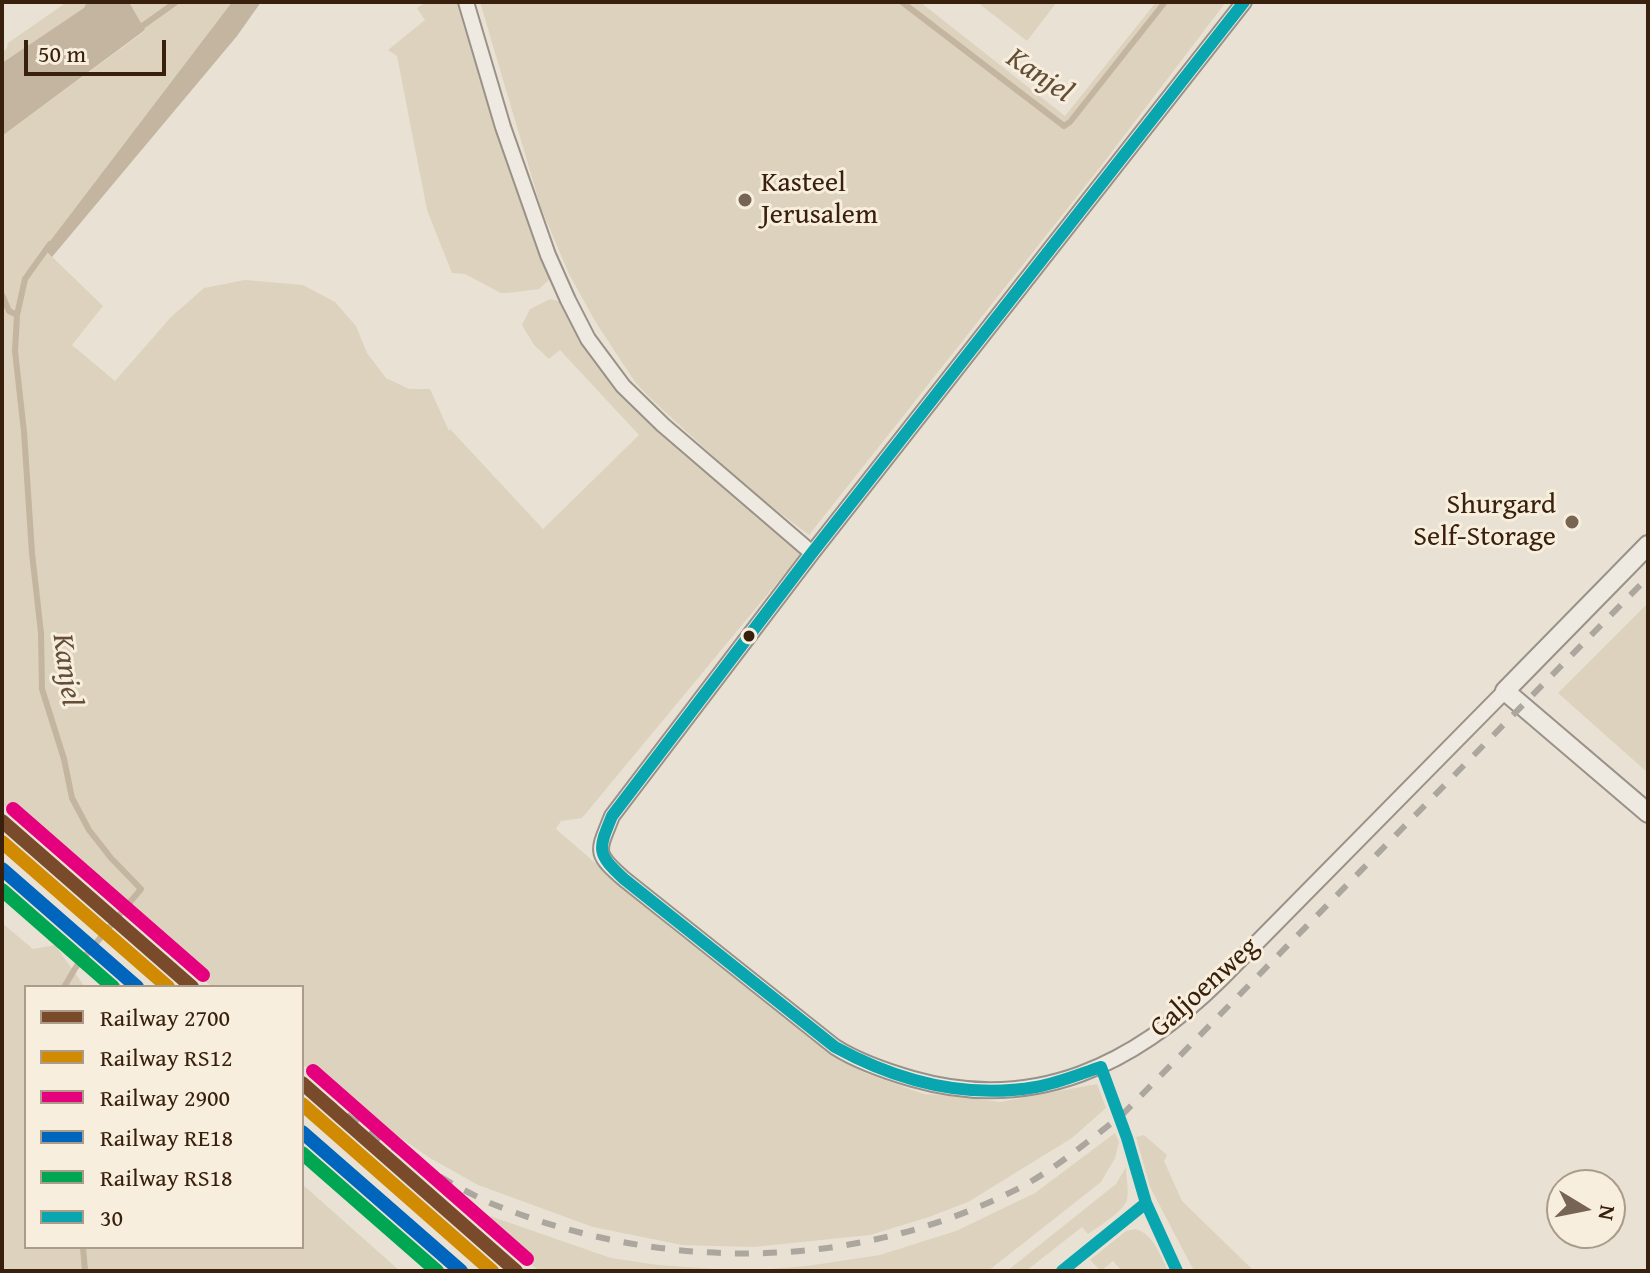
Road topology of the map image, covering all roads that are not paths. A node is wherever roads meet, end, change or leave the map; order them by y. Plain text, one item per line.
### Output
1 (466, 2) edge
2 (1244, 2) edge
3 (1648, 545) edge
4 (812, 553) junction
5 (1505, 691) junction
6 (1648, 813) edge

1 - 4 street
2 - 4 street
3 - 5 street, Galjoenweg
4 - 5 street, Galjoenweg
5 - 6 street

